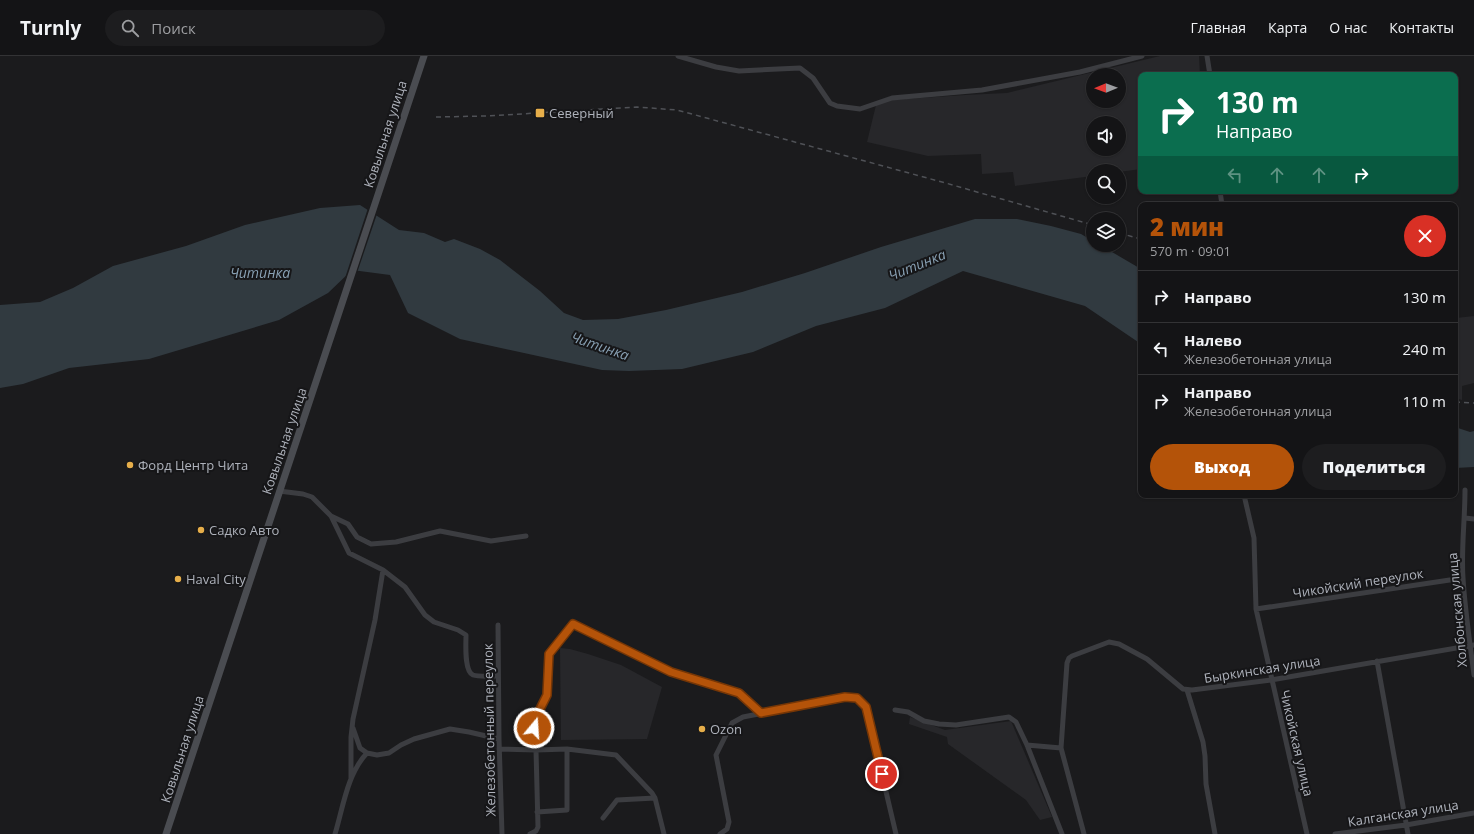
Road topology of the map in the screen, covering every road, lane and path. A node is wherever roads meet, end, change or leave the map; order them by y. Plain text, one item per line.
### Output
1 (424, 56) edge
2 (678, 56) edge
3 (1142, 56) edge
4 (1207, 56) edge
5 (1210, 72) edge
6 (1465, 490) dead end
7 (280, 491) junction
8 (1245, 498) edge
9 (331, 516) junction
10 (1465, 518) junction
11 (1474, 519) edge
12 (526, 536) dead end
13 (383, 570) junction
14 (1463, 578) junction
15 (1256, 609) junction
16 (498, 626) dead end
17 (1472, 645) edge
18 (1377, 661) junction
19 (1474, 675) edge
20 (498, 676) junction
21 (1271, 680) junction
22 (1187, 690) junction
23 (895, 710) dead end
24 (761, 713) junction
25 (352, 725) junction
26 (498, 739) junction
27 (1027, 745) junction
28 (1061, 748) junction
29 (499, 749) junction
30 (567, 749) junction
31 (528, 750) junction
32 (536, 750) junction
33 (367, 754) junction
34 (351, 778) junction
35 (655, 798) junction
36 (537, 812) junction
37 (1474, 813) edge
38 (603, 818) dead end
39 (1406, 825) junction
40 (166, 834) edge
41 (335, 834) edge
42 (502, 834) edge
43 (530, 834) edge
44 (664, 834) edge
45 (720, 834) edge
46 (896, 834) edge
47 (1062, 834) edge
48 (1084, 834) edge
49 (1215, 834) edge
50 (1307, 834) edge
51 (1334, 834) edge
52 (1408, 834) edge

1 - 7 main road, Ковыльная улица
2 - 3 street
4 - 5 street
6 - 10 street, Холбонская улица
7 - 9 street
7 - 40 main road, Ковыльная улица
8 - 15 street, Чикойская улица
9 - 12 street
9 - 13 street
10 - 11 street
10 - 14 street, Холбонская улица
13 - 20 street
13 - 25 street
14 - 15 street, Чикойский переулок
14 - 17 street, Холбонская улица
15 - 21 street, Чикойская улица
16 - 20 street, Железобетонный переулок
17 - 18 street, Быркинская улица
17 - 19 street, Холбонская улица
18 - 21 street, Быркинская улица
18 - 39 street
20 - 26 street, Железобетонный переулок
21 - 22 street, Быркинская улица
21 - 50 street, Чикойская улица
22 - 28 street, Быркинская улица
22 - 49 street
23 - 27 street
24 - 31 street
24 - 45 street
24 - 46 street
25 - 33 street
25 - 34 street
26 - 29 street, Железобетонный переулок
26 - 33 street
27 - 28 street
27 - 47 street
28 - 48 street
29 - 31 street
29 - 42 street, Железобетонный переулок
30 - 32 street
30 - 35 street
30 - 36 street
31 - 32 street
32 - 36 street
33 - 34 street
34 - 41 street
35 - 38 street
35 - 44 street
36 - 43 street
37 - 39 street, Калганская улица
39 - 51 street, Калганская улица
39 - 52 street

